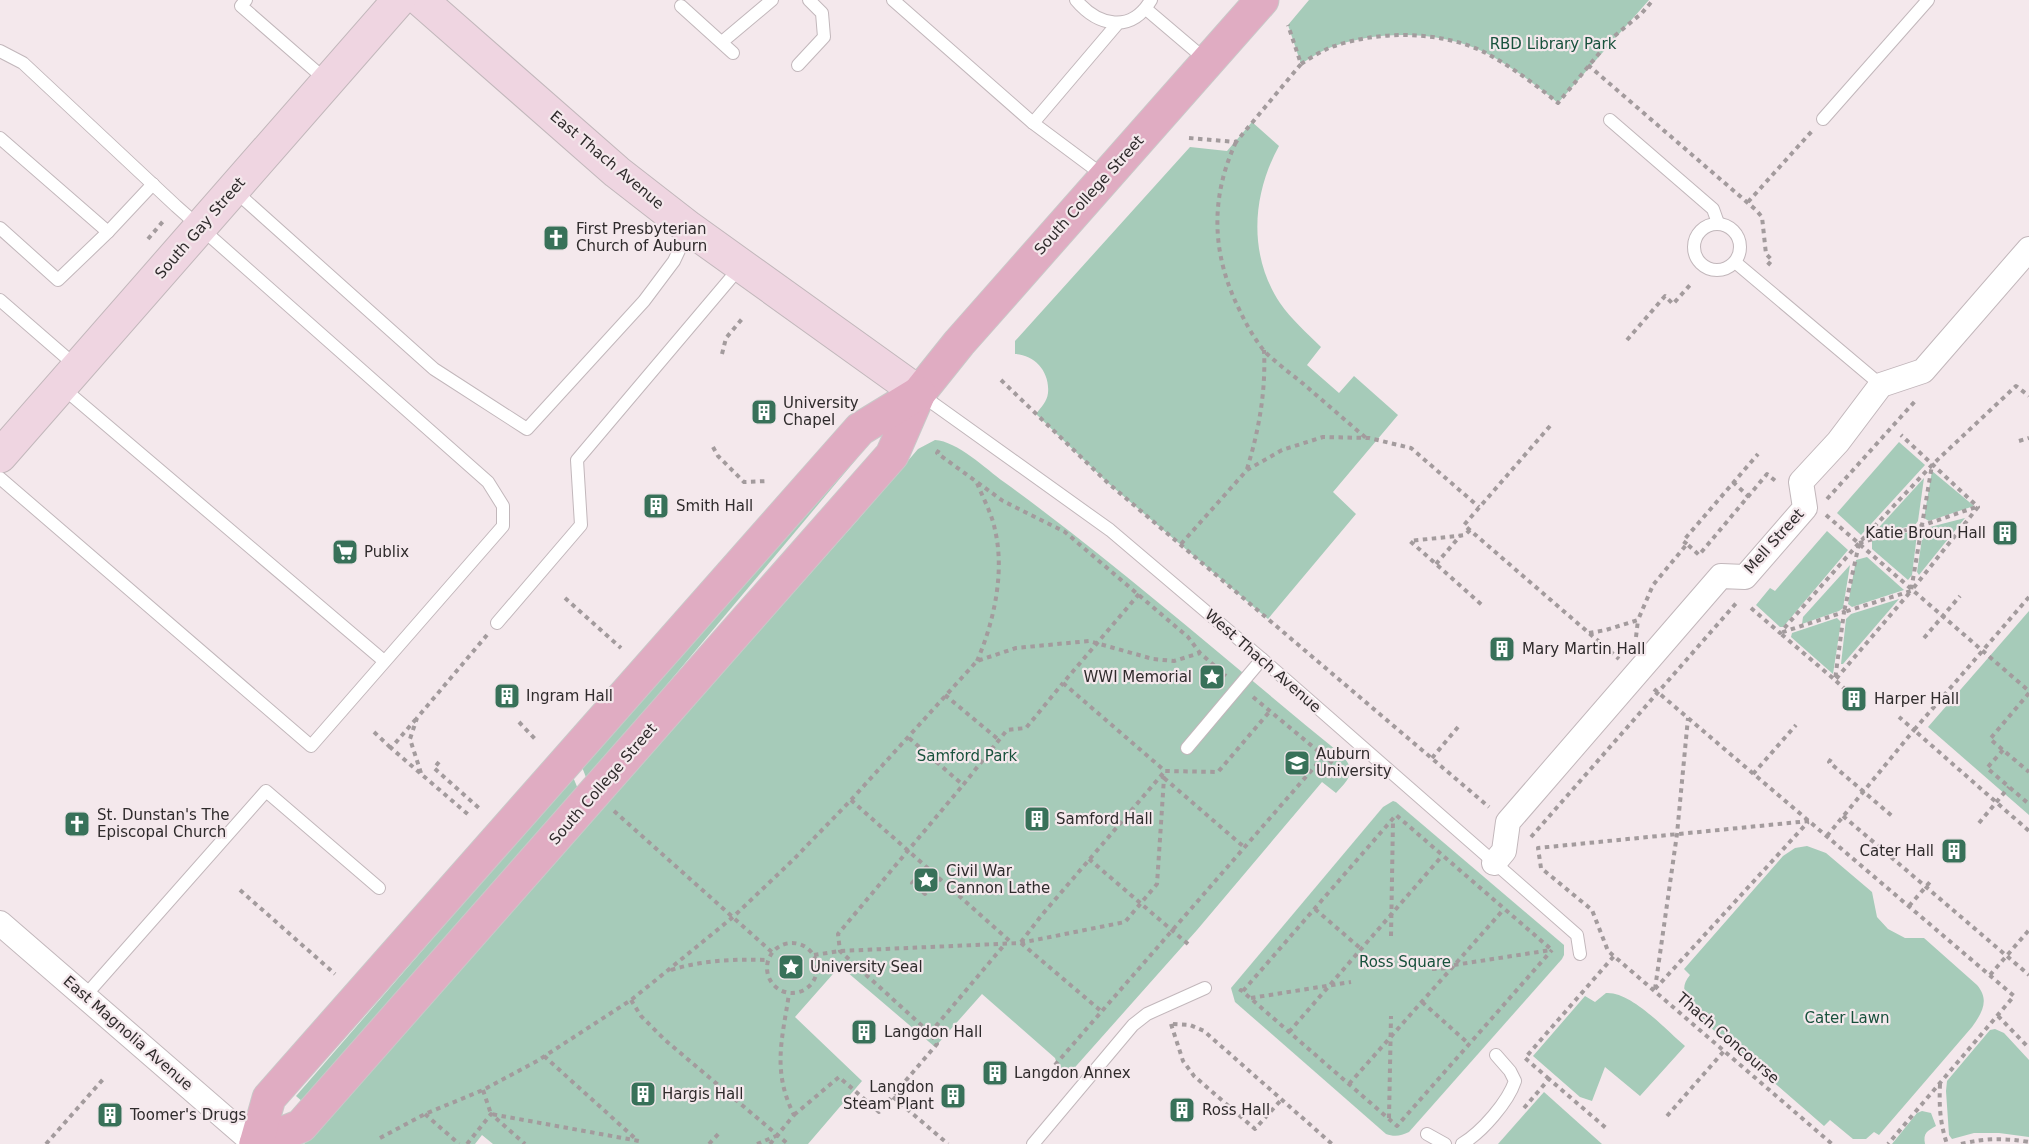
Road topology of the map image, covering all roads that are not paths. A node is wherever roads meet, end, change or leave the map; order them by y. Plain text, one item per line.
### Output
1 (246, 0) edge
2 (399, 0) edge
3 (421, 0) edge
4 (772, 0) edge
5 (809, 0) edge
6 (893, 0) edge
7 (1076, 0) edge
8 (1262, 0) edge
9 (1929, 0) edge
10 (1148, 4) edge
11 (681, 6) dead end
12 (1118, 23) junction
13 (722, 42) junction
14 (0, 51) edge
15 (733, 53) dead end
16 (1208, 62) junction
17 (798, 65) dead end
18 (328, 82) junction
19 (1823, 119) road end
20 (1610, 120) dead end
21 (1033, 123) junction
22 (0, 138) edge
23 (1106, 177) junction
24 (153, 184) junction
25 (233, 189) junction
26 (1718, 224) junction
27 (200, 227) junction
28 (0, 228) edge
29 (689, 228) junction
30 (108, 232) junction
31 (2027, 256) edge
32 (1735, 262) junction
33 (742, 266) junction
34 (0, 300) edge
35 (70, 377) junction
36 (1881, 385) junction
37 (919, 393) junction
38 (0, 456) edge
39 (0, 478) edge
40 (497, 623) road end
41 (1262, 658) junction
42 (384, 662) junction
43 (1187, 748) dead end
44 (1499, 857) junction
45 (379, 888) dead end
46 (0, 923) edge
47 (1580, 954) dead end
48 (1204, 988) dead end
49 (85, 996) junction
50 (1496, 1055) dead end
51 (1427, 1134) dead end
52 (256, 1144) edge
53 (1033, 1144) edge
54 (1445, 1144) edge
55 (1462, 1144) edge

1 - 18 lane
2 - 18 street, South Gay Street
3 - 29 street, East Thach Avenue
4 - 13 lane
5 - 17 lane
6 - 21 lane
7 - 12 lane
8 - 16 main road, South College Street
9 - 19 lane
10 - 12 lane
10 - 16 lane
11 - 13 lane
12 - 21 lane
13 - 15 lane
14 - 24 lane
16 - 23 main road, South College Street
18 - 25 street, South Gay Street
20 - 26 lane
21 - 23 lane
22 - 30 lane
23 - 37 main road, South College Street
24 - 27 lane
24 - 30 lane
25 - 27 street, South Gay Street
25 - 29 lane
26 - 32 lane
26 - 32 lane
27 - 35 street, South Gay Street
27 - 42 lane
28 - 30 lane
29 - 33 street, East Thach Avenue
31 - 36 street
32 - 36 lane
33 - 37 street, East Thach Avenue
33 - 40 lane
34 - 35 lane
35 - 38 street, South Gay Street
35 - 42 lane
36 - 44 street, Mell Street
37 - 41 lane, West Thach Avenue
37 - 52 main road, South College Street
39 - 42 lane
41 - 43 lane
41 - 44 lane, West Thach Avenue
44 - 47 lane, West Thach Avenue
45 - 49 lane
46 - 49 street, East Magnolia Avenue
48 - 53 lane
49 - 52 street, East Magnolia Avenue
50 - 55 lane
51 - 54 lane

